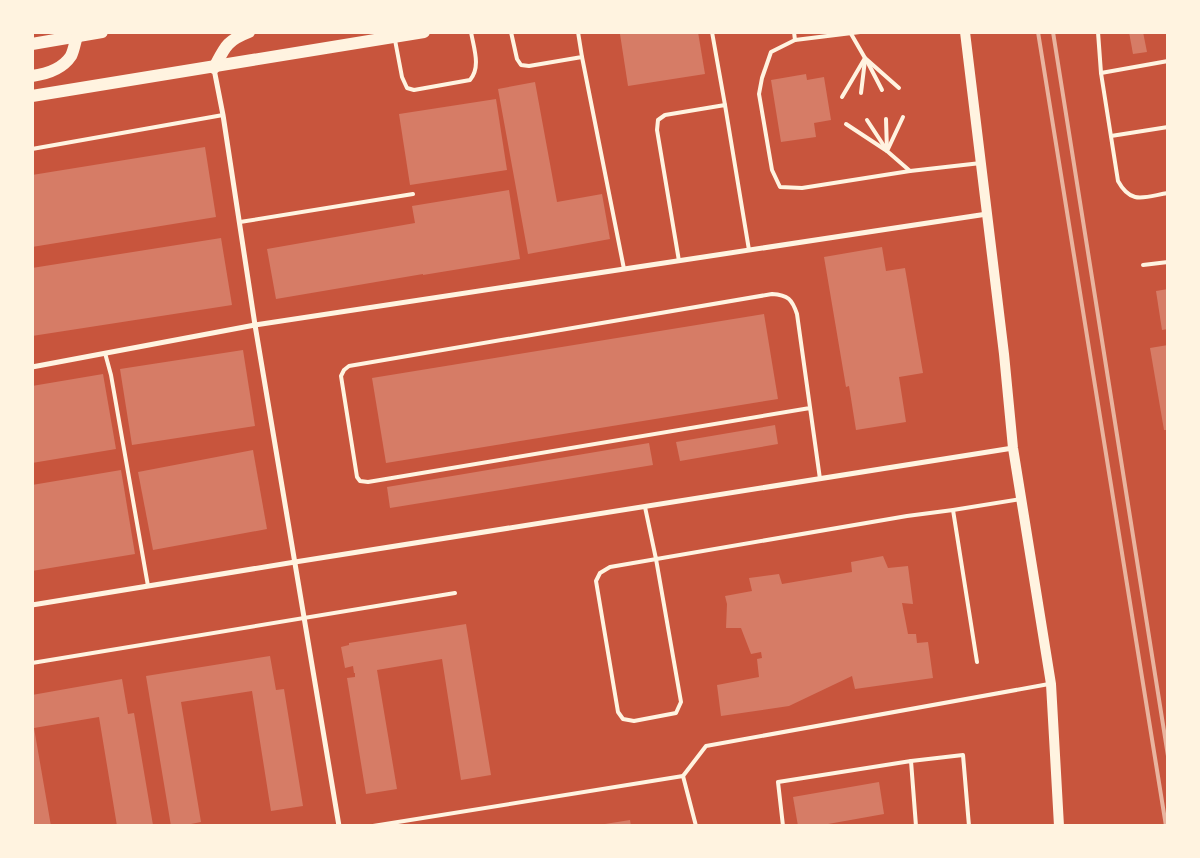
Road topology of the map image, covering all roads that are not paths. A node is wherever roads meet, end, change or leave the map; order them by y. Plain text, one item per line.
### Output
1 (102, 32) edge
2 (249, 32) edge
3 (424, 32) edge
4 (471, 32) edge
5 (511, 32) edge
6 (578, 32) edge
7 (712, 32) edge
8 (794, 32) edge
9 (860, 32) edge
10 (965, 32) edge
11 (1098, 32) edge
12 (850, 33) edge
13 (77, 34) edge
14 (395, 38) junction
15 (795, 40) junction
16 (32, 44) edge
17 (582, 57) junction
18 (865, 58) junction
19 (1168, 61) edge
20 (214, 68) junction
21 (1101, 72) junction
22 (32, 76) edge
23 (899, 88) dead end
24 (882, 90) dead end
25 (861, 93) dead end
26 (32, 96) edge
27 (842, 97) dead end
28 (725, 105) junction
29 (223, 115) junction
30 (903, 117) dead end
31 (886, 119) dead end
32 (867, 120) dead end
33 (846, 124) dead end
34 (1168, 127) edge
35 (1111, 136) junction
36 (32, 149) edge
37 (887, 151) junction
38 (981, 163) junction
39 (910, 171) junction
40 (1168, 193) edge
41 (413, 194) dead end
42 (987, 214) junction
43 (240, 222) junction
44 (749, 250) junction
45 (679, 261) junction
46 (1168, 262) edge
47 (1143, 265) dead end
48 (624, 269) junction
49 (255, 325) junction
50 (105, 354) junction
51 (32, 367) edge
52 (810, 408) junction
53 (1013, 448) junction
54 (820, 479) junction
55 (1021, 500) junction
56 (645, 507) junction
57 (953, 510) junction
58 (656, 559) junction
59 (295, 562) junction
60 (148, 586) junction
61 (456, 593) dead end
62 (32, 605) edge
63 (305, 618) junction
64 (977, 662) dead end
65 (32, 663) edge
66 (1051, 684) junction
67 (911, 761) junction
68 (683, 776) junction
69 (340, 826) edge
70 (373, 826) edge
71 (696, 826) edge
72 (783, 826) edge
73 (916, 826) edge
74 (969, 826) edge
75 (1059, 826) edge

1 - 13 main road
2 - 20 main road
3 - 14 main road
4 - 14 lane
5 - 17 lane
6 - 17 lane
7 - 28 lane
8 - 15 lane
9 - 12 lane
10 - 38 main road
11 - 21 lane
12 - 15 lane
12 - 18 lane
13 - 16 main road
13 - 22 main road
14 - 20 main road
15 - 39 lane
17 - 48 lane
18 - 23 lane
18 - 24 lane
18 - 25 lane
18 - 27 lane
19 - 21 lane
20 - 26 main road
20 - 29 street
21 - 35 lane
28 - 44 lane
28 - 45 lane
29 - 36 lane
29 - 43 street
30 - 37 lane
31 - 37 lane
32 - 37 lane
33 - 37 lane
34 - 35 lane
35 - 40 lane
37 - 39 lane
38 - 39 lane
38 - 42 main road
41 - 43 lane
42 - 44 street
42 - 53 main road
43 - 49 street
44 - 45 street
45 - 48 street
46 - 47 lane
48 - 49 street
49 - 50 street
49 - 59 street
50 - 51 street
50 - 60 lane
52 - 52 lane
52 - 54 lane
53 - 54 street
53 - 55 main road
54 - 56 street
55 - 57 lane
55 - 66 main road
56 - 58 lane
56 - 59 street
57 - 58 lane
57 - 64 lane
58 - 58 lane
59 - 60 street
59 - 63 street
60 - 62 street
61 - 63 lane
63 - 65 lane
63 - 69 street
66 - 68 lane
66 - 75 main road
67 - 72 lane
67 - 73 lane
67 - 74 lane
68 - 70 lane
68 - 71 lane

